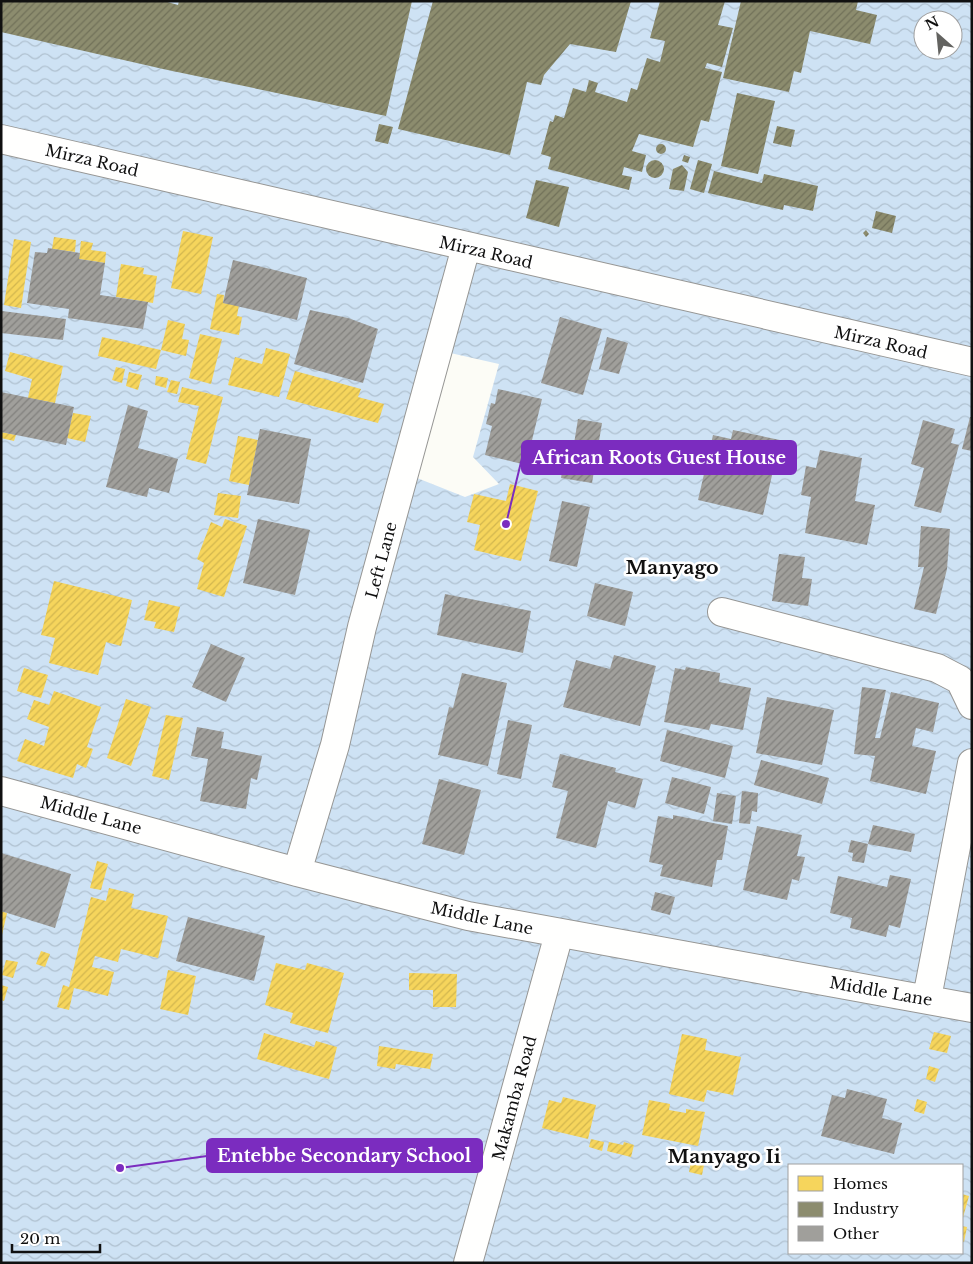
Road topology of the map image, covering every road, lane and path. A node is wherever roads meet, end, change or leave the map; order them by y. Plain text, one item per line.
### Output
1 (1, 139) edge
2 (466, 248) junction
3 (972, 362) edge
4 (722, 612) dead end
5 (972, 705) edge
6 (972, 763) edge
7 (1, 791) edge
8 (297, 872) junction
9 (559, 934) junction
10 (927, 998) junction
11 (972, 1008) edge
12 (468, 1263) edge

1 - 2 street, Mirza Road
2 - 3 street, Mirza Road
2 - 8 street, Left Lane
4 - 5 street
6 - 10 street
7 - 8 street, Middle Lane
8 - 9 street, Middle Lane
9 - 10 street, Middle Lane
9 - 12 street, Makamba Road
10 - 11 street, Middle Lane

